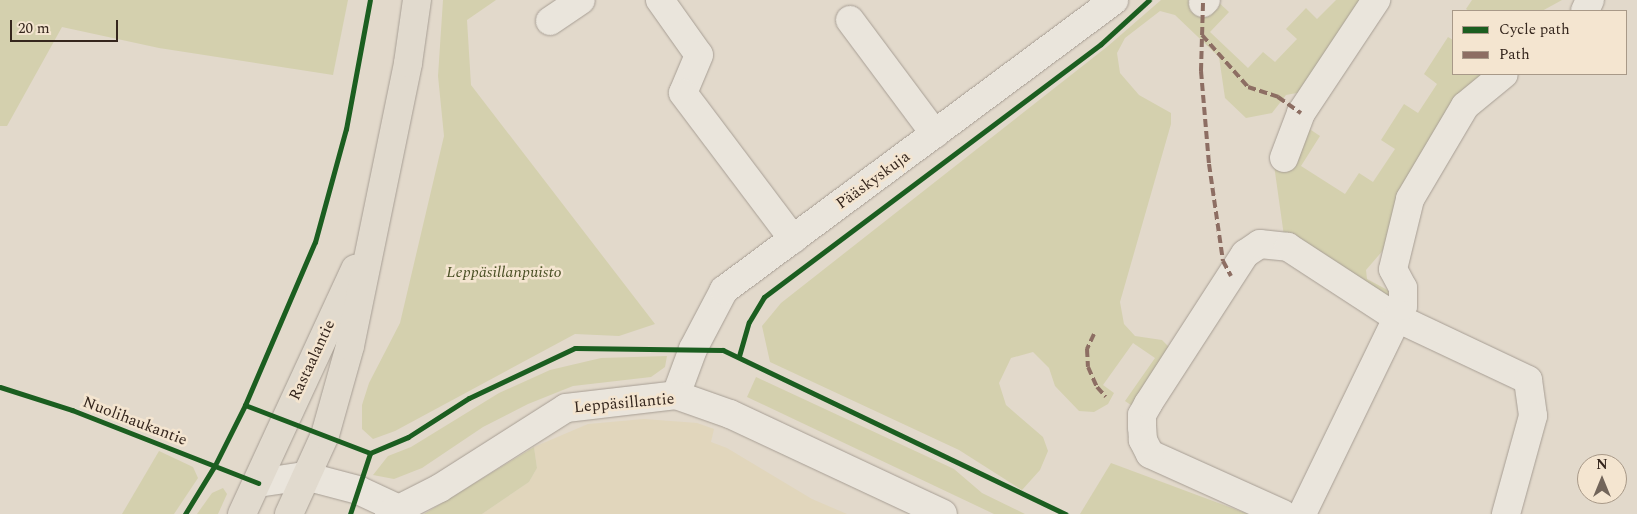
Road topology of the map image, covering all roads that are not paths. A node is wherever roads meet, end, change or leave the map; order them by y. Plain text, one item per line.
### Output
1 (417, 0) edge
2 (581, 0) edge
3 (660, 0) edge
4 (1376, 0) edge
5 (1106, 3) edge
6 (850, 20) dead end
7 (550, 21) dead end
8 (1503, 75) edge
9 (935, 134) junction
10 (1284, 158) dead end
11 (372, 233) junction
12 (793, 239) junction
13 (1397, 318) junction
14 (676, 395) junction
15 (305, 476) junction
16 (258, 483) junction
17 (394, 511) edge
18 (242, 514) edge
19 (288, 514) edge
20 (943, 514) edge
21 (1284, 514) edge
22 (1302, 514) edge
23 (1506, 514) edge

1 - 11 main road, Rastaalantie
2 - 7 street
3 - 12 street
4 - 10 street
5 - 9 street, Pääskyskuja
6 - 9 street
8 - 13 street
9 - 12 street, Pääskyskuja
11 - 15 main road, Rastaalantie
11 - 16 main road, Rastaalantie
12 - 14 street, Pääskyskuja
13 - 21 street
13 - 22 street
13 - 23 street
14 - 17 street, Leppäsillantie
14 - 20 street, Leppäsillantie
15 - 16 street, Leppäsillantie
15 - 17 street, Leppäsillantie
15 - 19 main road, Rastaalantie
16 - 18 main road, Rastaalantie
16 - 19 street

